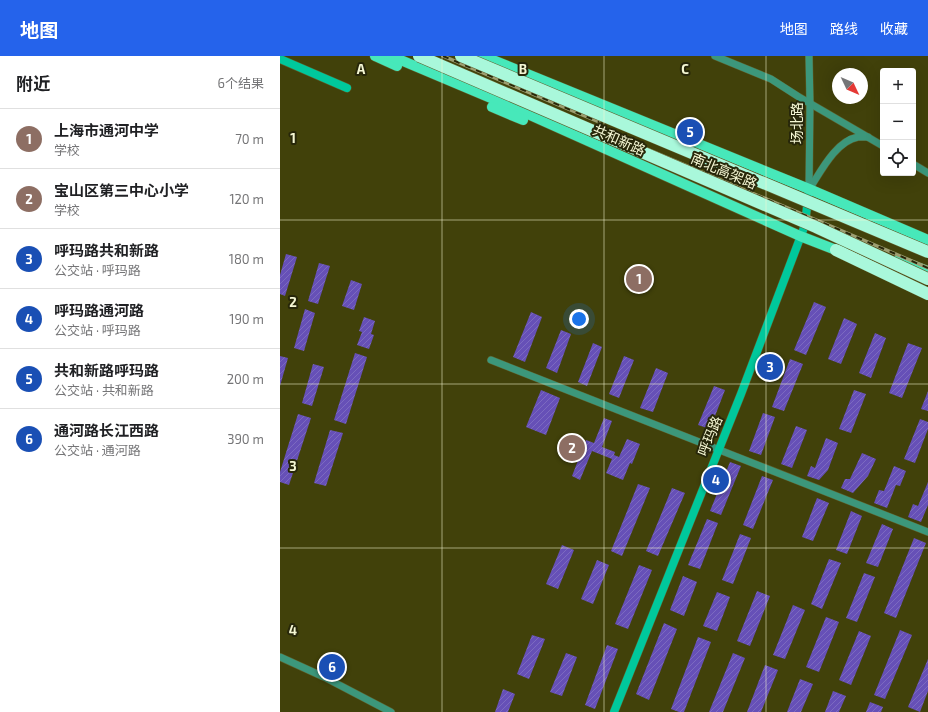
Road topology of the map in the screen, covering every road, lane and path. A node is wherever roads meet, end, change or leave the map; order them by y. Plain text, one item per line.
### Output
1 (375, 56) edge
2 (391, 56) edge
3 (419, 56) edge
4 (461, 56) edge
5 (483, 56) edge
6 (500, 56) edge
7 (715, 56) edge
8 (809, 56) edge
9 (280, 58) edge
10 (346, 88) dead end
11 (810, 103) junction
12 (681, 137) junction
13 (868, 137) junction
14 (880, 144) edge
15 (916, 166) edge
16 (928, 173) edge
17 (664, 175) junction
18 (809, 189) junction
19 (800, 236) junction
20 (928, 240) edge
21 (836, 250) junction
22 (928, 252) edge
23 (928, 271) edge
24 (928, 279) edge
25 (928, 294) edge
26 (491, 360) dead end
27 (719, 449) junction
28 (928, 532) edge
29 (280, 657) edge
30 (391, 712) edge
31 (614, 712) edge

1 - 17 main road
2 - 17 main road, 共和新路
3 - 24 highway, 南北高架路, bridge
4 - 22 highway, 南北高架路, bridge
5 - 12 main road, 共和新路
6 - 12 main road
7 - 11 street
8 - 11 street, 场北路
9 - 10 street
11 - 13 street
11 - 18 street, 场北路
12 - 18 main road, 共和新路
13 - 14 street
13 - 18 street
15 - 16 street
17 - 19 main road, 共和新路
18 - 19 street, 呼玛路
18 - 20 main road, 共和新路
19 - 21 main road, 共和新路
19 - 27 street, 呼玛路
21 - 23 main road
21 - 25 highway
26 - 27 street
27 - 28 street
27 - 31 street, 呼玛路
29 - 30 street

